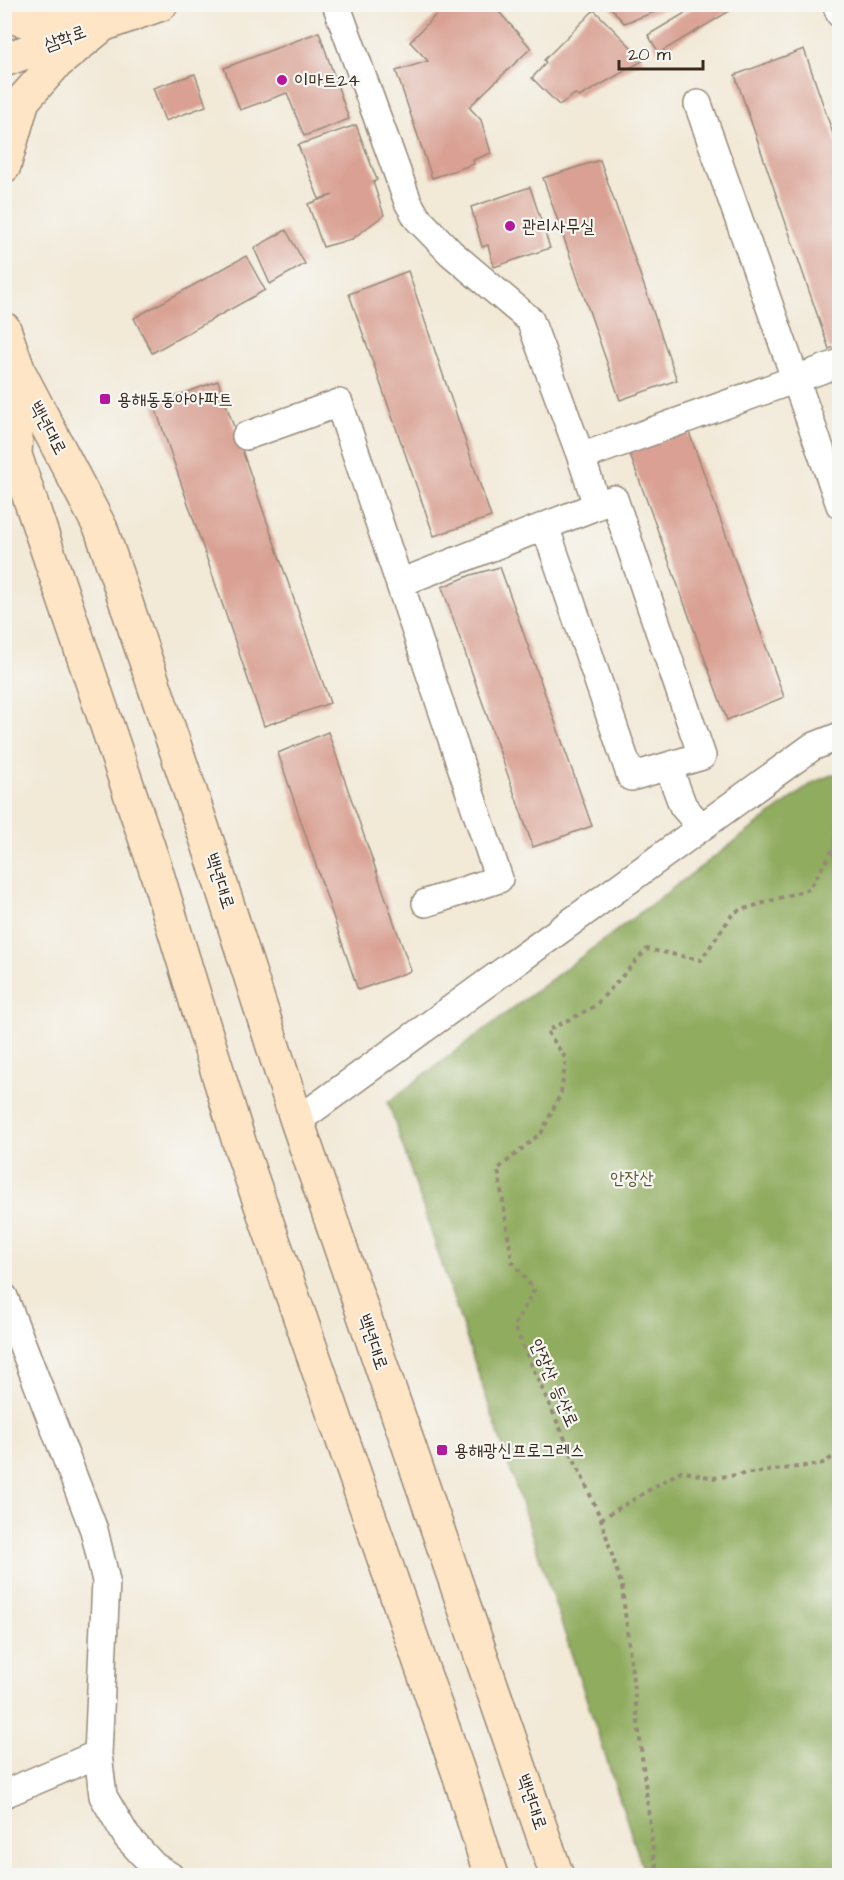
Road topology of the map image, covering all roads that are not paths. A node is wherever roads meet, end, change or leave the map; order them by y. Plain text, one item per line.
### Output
1 (160, 4) edge
2 (336, 4) edge
3 (837, 4) edge
4 (840, 14) edge
5 (4, 15) edge
6 (105, 23) junction
7 (4, 60) edge
8 (698, 104) dead end
9 (4, 166) edge
10 (4, 329) edge
11 (840, 363) edge
12 (19, 372) junction
13 (796, 379) junction
14 (246, 436) dead end
15 (581, 457) junction
16 (10, 458) edge
17 (597, 505) junction
18 (840, 505) edge
19 (545, 526) junction
20 (400, 583) junction
21 (840, 736) edge
22 (668, 766) junction
23 (701, 827) junction
24 (426, 903) dead end
25 (297, 1121) junction
26 (4, 1297) edge
27 (98, 1754) junction
28 (4, 1794) edge
29 (170, 1875) edge
30 (491, 1875) edge
31 (557, 1875) edge

1 - 6 street, 삼학로
2 - 15 street
3 - 4 street
5 - 6 street
6 - 7 street, 삼학로
6 - 9 street
8 - 13 street
10 - 12 street
11 - 13 street
12 - 16 street, 백년대로
12 - 25 street, 백년대로
13 - 15 street
13 - 18 street
14 - 20 street
15 - 17 street
16 - 30 street, 백년대로
17 - 19 street
17 - 22 street
19 - 20 street
19 - 22 street
20 - 24 street
21 - 23 street
22 - 23 street
23 - 25 street
25 - 31 street, 백년대로
26 - 27 street
27 - 28 street
27 - 29 street

